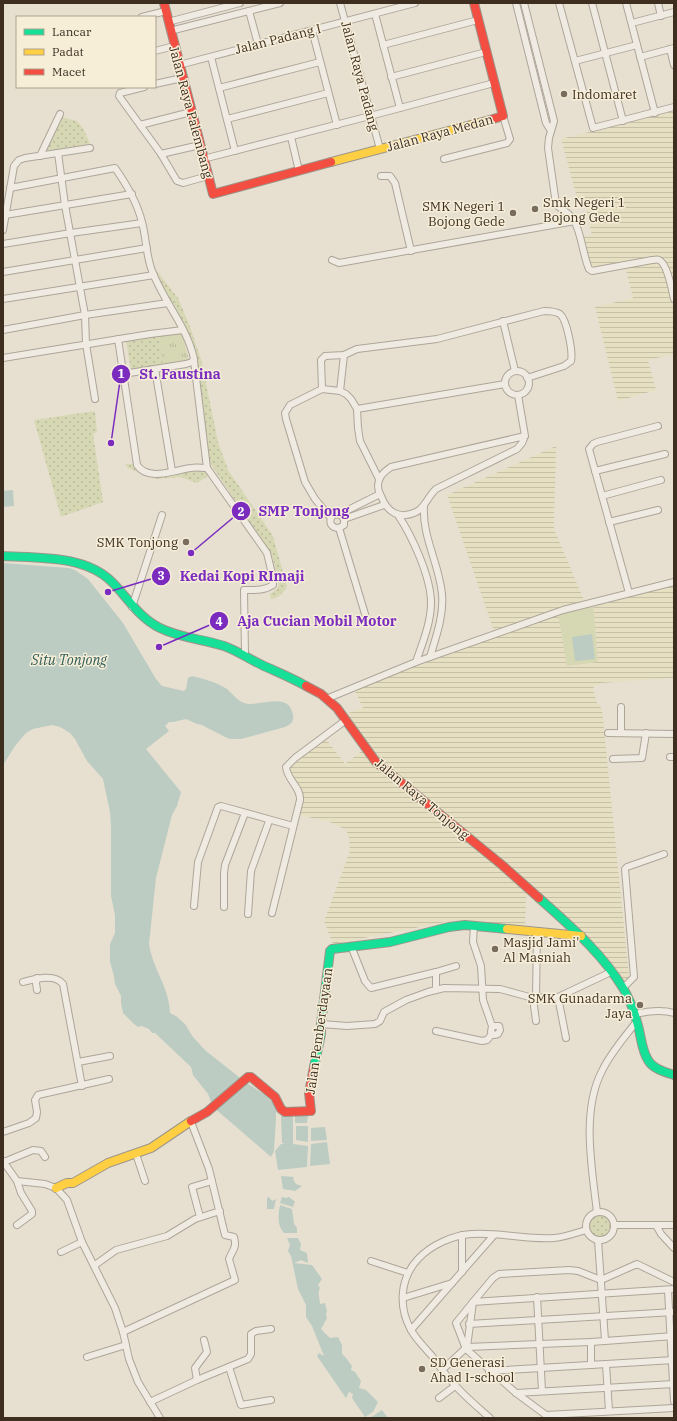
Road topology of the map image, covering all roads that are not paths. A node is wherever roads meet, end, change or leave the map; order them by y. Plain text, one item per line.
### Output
1 (239, 3) edge
2 (280, 3) edge
3 (340, 3) edge
4 (415, 3) edge
5 (474, 3) edge
6 (516, 3) edge
7 (524, 3) edge
8 (560, 3) edge
9 (592, 3) edge
10 (626, 3) edge
11 (658, 3) edge
12 (165, 7) edge
13 (249, 11) junction
14 (674, 12) edge
15 (240, 13) junction
16 (375, 14) junction
17 (144, 16) edge
18 (661, 16) junction
19 (478, 20) junction
20 (168, 22) junction
21 (345, 22) junction
22 (632, 23) junction
23 (312, 30) junction
24 (170, 31) junction
25 (258, 44) junction
26 (383, 45) junction
27 (637, 45) junction
28 (174, 46) junction
29 (672, 49) edge
30 (156, 51) edge
31 (486, 52) junction
32 (606, 53) junction
33 (211, 56) junction
34 (640, 57) junction
35 (575, 61) junction
36 (320, 62) junction
37 (179, 65) junction
38 (674, 65) edge
39 (391, 76) junction
40 (182, 78) junction
41 (494, 83) junction
42 (156, 84) edge
43 (140, 88) edge
44 (219, 88) junction
45 (328, 93) junction
46 (674, 107) edge
47 (400, 108) junction
48 (191, 112) junction
49 (655, 113) junction
50 (60, 114) dead end
51 (370, 116) junction
52 (503, 116) junction
53 (227, 119) junction
54 (623, 121) junction
55 (140, 125) junction
56 (337, 125) junction
57 (551, 131) junction
58 (291, 137) junction
59 (200, 145) junction
60 (90, 148) dead end
61 (380, 149) junction
62 (236, 151) junction
63 (58, 153) junction
64 (161, 154) junction
65 (40, 156) junction
66 (203, 159) junction
67 (444, 159) dead end
68 (299, 171) junction
69 (208, 176) junction
70 (381, 176) dead end
71 (61, 178) junction
72 (10, 188) junction
73 (132, 194) junction
74 (213, 194) joint
75 (65, 205) junction
76 (5, 215) junction
77 (575, 222) junction
78 (142, 223) junction
79 (3, 230) edge
80 (71, 233) junction
81 (3, 244) edge
82 (147, 248) junction
83 (411, 251) junction
84 (332, 260) dead end
85 (76, 261) junction
86 (3, 272) edge
87 (154, 275) junction
88 (80, 288) junction
89 (3, 299) edge
90 (674, 299) edge
91 (168, 303) junction
92 (85, 315) junction
93 (503, 321) junction
94 (3, 330) edge
95 (184, 330) junction
96 (118, 339) junction
97 (86, 344) junction
98 (344, 355) junction
99 (3, 358) edge
100 (194, 361) junction
101 (155, 369) junction
102 (515, 371) junction
103 (123, 374) junction
104 (527, 378) junction
105 (505, 384) junction
106 (322, 389) junction
107 (340, 391) junction
108 (518, 395) junction
109 (95, 399) dead end
110 (357, 410) junction
111 (658, 426) dead end
112 (525, 436) junction
113 (665, 454) dead end
114 (207, 468) junction
115 (172, 471) junction
116 (595, 471) junction
117 (379, 479) junction
118 (661, 480) dead end
119 (380, 494) junction
120 (602, 496) junction
121 (384, 505) junction
122 (424, 506) junction
123 (658, 510) dead end
124 (398, 515) junction
125 (162, 516) dead end
126 (342, 516) junction
127 (331, 518) junction
128 (609, 522) junction
129 (339, 528) junction
130 (3, 556) edge
131 (674, 582) edge
132 (629, 593) junction
133 (132, 607) junction
134 (366, 614) dead end
135 (245, 655) junction
136 (430, 657) junction
137 (416, 662) junction
138 (326, 699) junction
139 (621, 707) dead end
140 (346, 720) junction
141 (608, 733) dead end
142 (621, 733) junction
143 (646, 734) junction
144 (674, 734) edge
145 (613, 759) dead end
146 (244, 813) junction
147 (270, 821) junction
148 (293, 826) junction
149 (664, 854) dead end
150 (194, 906) dead end
151 (224, 907) dead end
152 (272, 913) dead end
153 (248, 914) dead end
154 (474, 925) junction
155 (538, 933) junction
156 (581, 936) junction
157 (351, 946) junction
158 (456, 966) dead end
159 (436, 972) junction
160 (611, 972) junction
161 (37, 978) junction
162 (23, 982) dead end
163 (482, 988) junction
164 (623, 988) junction
165 (37, 990) dead end
166 (436, 990) junction
167 (558, 997) junction
168 (535, 998) junction
169 (674, 1013) edge
170 (636, 1018) junction
171 (536, 1021) dead end
172 (321, 1024) junction
173 (436, 1030) dead end
174 (566, 1038) dead end
175 (110, 1056) dead end
176 (78, 1062) junction
177 (674, 1075) edge
178 (109, 1079) dead end
179 (82, 1086) junction
180 (191, 1122) junction
181 (3, 1132) edge
182 (136, 1154) junction
183 (45, 1157) dead end
184 (3, 1161) edge
185 (17, 1181) junction
186 (145, 1181) dead end
187 (212, 1181) junction
188 (56, 1188) junction
189 (220, 1211) junction
190 (597, 1212) junction
191 (200, 1217) junction
192 (656, 1225) junction
193 (674, 1225) edge
194 (17, 1226) dead end
195 (614, 1226) junction
196 (586, 1230) junction
197 (462, 1235) junction
198 (494, 1235) junction
199 (598, 1240) junction
200 (82, 1242) junction
201 (674, 1248) edge
202 (61, 1252) dead end
203 (371, 1261) dead end
204 (95, 1265) junction
205 (408, 1272) junction
206 (462, 1272) junction
207 (601, 1280) junction
208 (453, 1282) junction
209 (674, 1282) edge
210 (671, 1290) edge
211 (602, 1294) junction
212 (537, 1297) junction
213 (403, 1298) junction
214 (473, 1302) junction
215 (672, 1312) edge
216 (603, 1316) junction
217 (538, 1320) junction
218 (469, 1324) junction
219 (271, 1329) dead end
220 (411, 1330) junction
221 (123, 1332) junction
222 (672, 1336) edge
223 (204, 1340) dead end
224 (605, 1340) junction
225 (591, 1342) junction
226 (540, 1344) junction
227 (126, 1345) junction
228 (466, 1348) junction
229 (87, 1357) dead end
230 (673, 1360) edge
231 (606, 1364) junction
232 (591, 1365) junction
233 (229, 1367) junction
234 (541, 1368) junction
235 (442, 1370) junction
236 (489, 1371) junction
237 (197, 1380) junction
238 (674, 1384) edge
239 (455, 1386) junction
240 (608, 1388) junction
241 (542, 1392) junction
242 (516, 1393) junction
243 (439, 1398) dead end
244 (271, 1400) dead end
245 (674, 1401) edge
246 (150, 1402) junction
247 (674, 1408) edge
248 (609, 1411) junction
249 (548, 1416) edge
250 (160, 1418) edge
251 (490, 1418) edge

1 - 15 street
1 - 20 street
2 - 13 street
3 - 21 street, Jalan Raya Padang
4 - 16 street, Jalan Padang I
5 - 19 street, Jalan Raya Medan
6 - 57 street
7 - 57 street
8 - 35 street
9 - 32 street
10 - 22 street
11 - 18 street
12 - 17 street
12 - 20 street, Jalan Raya Palembang
13 - 15 street
13 - 25 street
14 - 18 street
15 - 24 street
16 - 21 street, Jalan Padang I
16 - 26 street
18 - 22 street
19 - 26 street
19 - 31 street, Jalan Raya Medan
20 - 24 street, Jalan Raya Palembang
21 - 23 street, Jalan Padang I
21 - 51 street, Jalan Raya Padang
22 - 27 street
23 - 25 street, Jalan Padang I
23 - 36 street
24 - 28 street, Jalan Raya Palembang
25 - 33 street, Jalan Padang I
26 - 39 street
27 - 32 street
27 - 34 street
28 - 30 street
28 - 37 street, Jalan Raya Palembang
29 - 34 street
29 - 38 street
31 - 39 street
31 - 41 street, Jalan Raya Medan
32 - 35 street
32 - 54 street
33 - 37 street, Jalan Padang I
33 - 44 street
34 - 49 street
35 - 54 street
36 - 44 street
36 - 45 street
37 - 40 street, Jalan Raya Palembang
39 - 47 street
40 - 42 street
40 - 48 street, Jalan Raya Palembang
41 - 47 street
41 - 52 street, Jalan Raya Medan
43 - 55 street
44 - 53 street
45 - 53 street
45 - 56 street
46 - 49 street
47 - 51 street
48 - 55 street
48 - 59 street, Jalan Raya Palembang
49 - 54 street
50 - 65 street
51 - 56 street
51 - 61 street, Jalan Raya Padang
52 - 61 street, Jalan Raya Medan
52 - 67 street
53 - 62 street
55 - 64 street
56 - 58 street
57 - 77 street
58 - 62 street
58 - 68 street
59 - 64 street
59 - 66 street, Jalan Raya Palembang
60 - 63 street
61 - 68 street, Jalan Raya Medan
62 - 66 street
63 - 65 street
63 - 71 street
64 - 69 street
65 - 72 street
66 - 69 street, Jalan Raya Palembang
68 - 74 street, Jalan Raya Medan
69 - 74 street, Jalan Raya Palembang
70 - 83 street
71 - 72 street
71 - 73 street
71 - 75 street
72 - 76 street
73 - 75 street
73 - 78 street
75 - 76 street
75 - 80 street
76 - 79 street
77 - 83 street
77 - 90 street
78 - 80 street
78 - 82 street
80 - 81 street
80 - 85 street
82 - 85 street
82 - 87 street
83 - 84 street
85 - 86 street
85 - 88 street
87 - 88 street
87 - 91 street
88 - 89 street
88 - 92 street
91 - 92 street
91 - 95 street
92 - 94 street
92 - 97 street
93 - 98 street
93 - 102 street
93 - 104 street
95 - 96 street
95 - 100 street
96 - 97 street
96 - 103 street
97 - 99 street
97 - 109 street
98 - 106 street
98 - 107 street
100 - 101 street
100 - 114 street
101 - 103 street
101 - 115 street
102 - 104 street
102 - 105 street
103 - 115 street
104 - 108 street
105 - 108 street
105 - 110 street
106 - 107 street
106 - 127 street
107 - 110 street
108 - 112 street
110 - 117 street
111 - 116 street
112 - 117 street
112 - 122 street
113 - 116 street
114 - 115 street
114 - 135 street
116 - 120 street
117 - 119 street
118 - 120 street
119 - 121 street
119 - 126 street
120 - 128 street
121 - 124 street
121 - 126 street
122 - 124 street
122 - 136 street
123 - 128 street
124 - 137 street
125 - 133 street
126 - 127 street
126 - 129 street
127 - 129 street
128 - 132 street
129 - 134 street
130 - 133 street, Jalan Raya Tonjong
131 - 132 street
132 - 136 street
133 - 135 street, Jalan Raya Tonjong
135 - 138 street, Jalan Raya Tonjong
136 - 137 street
137 - 138 street
138 - 140 street, Jalan Raya Tonjong
139 - 142 street
140 - 148 street
140 - 156 street, Jalan Raya Tonjong
141 - 142 street
142 - 143 street
143 - 144 street
143 - 145 street
146 - 147 street
146 - 150 street
146 - 151 street
147 - 148 street
147 - 153 street
148 - 152 street
149 - 164 street
154 - 155 street, Jalan Pemberdayaan
154 - 157 street, Jalan Pemberdayaan
154 - 163 street
155 - 156 street, Jalan Pemberdayaan
155 - 168 street
156 - 160 street, Jalan Raya Tonjong
157 - 159 street
157 - 172 street, Jalan Pemberdayaan
158 - 159 street
159 - 166 street
160 - 164 street, Jalan Raya Tonjong
160 - 167 street
161 - 162 street
161 - 165 street
161 - 176 street
163 - 166 street
163 - 168 street
163 - 173 street
164 - 170 street, Jalan Raya Tonjong
166 - 172 street
167 - 168 street
167 - 174 street
168 - 171 street
169 - 170 street
170 - 177 street, Jalan Raya Tonjong
170 - 190 street
172 - 180 street, Jalan Pemberdayaan
175 - 176 street
176 - 179 street
178 - 179 street
179 - 181 street
180 - 182 street, Jalan Pemberdayaan
180 - 187 street
182 - 186 street
182 - 188 street, Jalan Pemberdayaan
183 - 184 street
184 - 185 street
185 - 188 street
185 - 194 street
187 - 189 street
187 - 191 street
188 - 200 street
189 - 191 street
189 - 221 street
190 - 195 street
190 - 196 street
191 - 204 street
192 - 193 street
192 - 195 street
192 - 201 street
195 - 199 street
196 - 198 street
196 - 199 street
197 - 198 street
197 - 205 street
197 - 206 street
198 - 206 street
199 - 207 street
200 - 202 street
200 - 204 street
203 - 205 street
204 - 221 street
205 - 213 street
206 - 208 street
207 - 209 street
207 - 211 street
207 - 214 street
208 - 213 street
208 - 220 street
210 - 211 street
210 - 215 street
211 - 212 street
211 - 216 street
212 - 214 street
212 - 217 street
213 - 220 street
214 - 218 street
214 - 228 street
215 - 216 street
215 - 222 street
216 - 217 street
216 - 224 street
217 - 218 street
217 - 226 street
218 - 228 street
219 - 233 street
220 - 235 street
221 - 227 street
222 - 224 street
222 - 230 street
223 - 237 street
224 - 225 street
225 - 226 street
225 - 232 street
226 - 228 street
226 - 234 street
227 - 229 street
227 - 246 street
228 - 235 street
228 - 236 street
230 - 231 street
230 - 238 street
231 - 232 street
231 - 240 street
232 - 234 street
233 - 237 street
233 - 244 street
234 - 236 street
234 - 241 street
235 - 239 street
236 - 242 street
237 - 246 street
238 - 240 street
238 - 245 street
239 - 243 street
239 - 251 street
240 - 241 street
240 - 248 street
241 - 242 street
242 - 249 street
246 - 250 street
247 - 248 street
248 - 249 street

